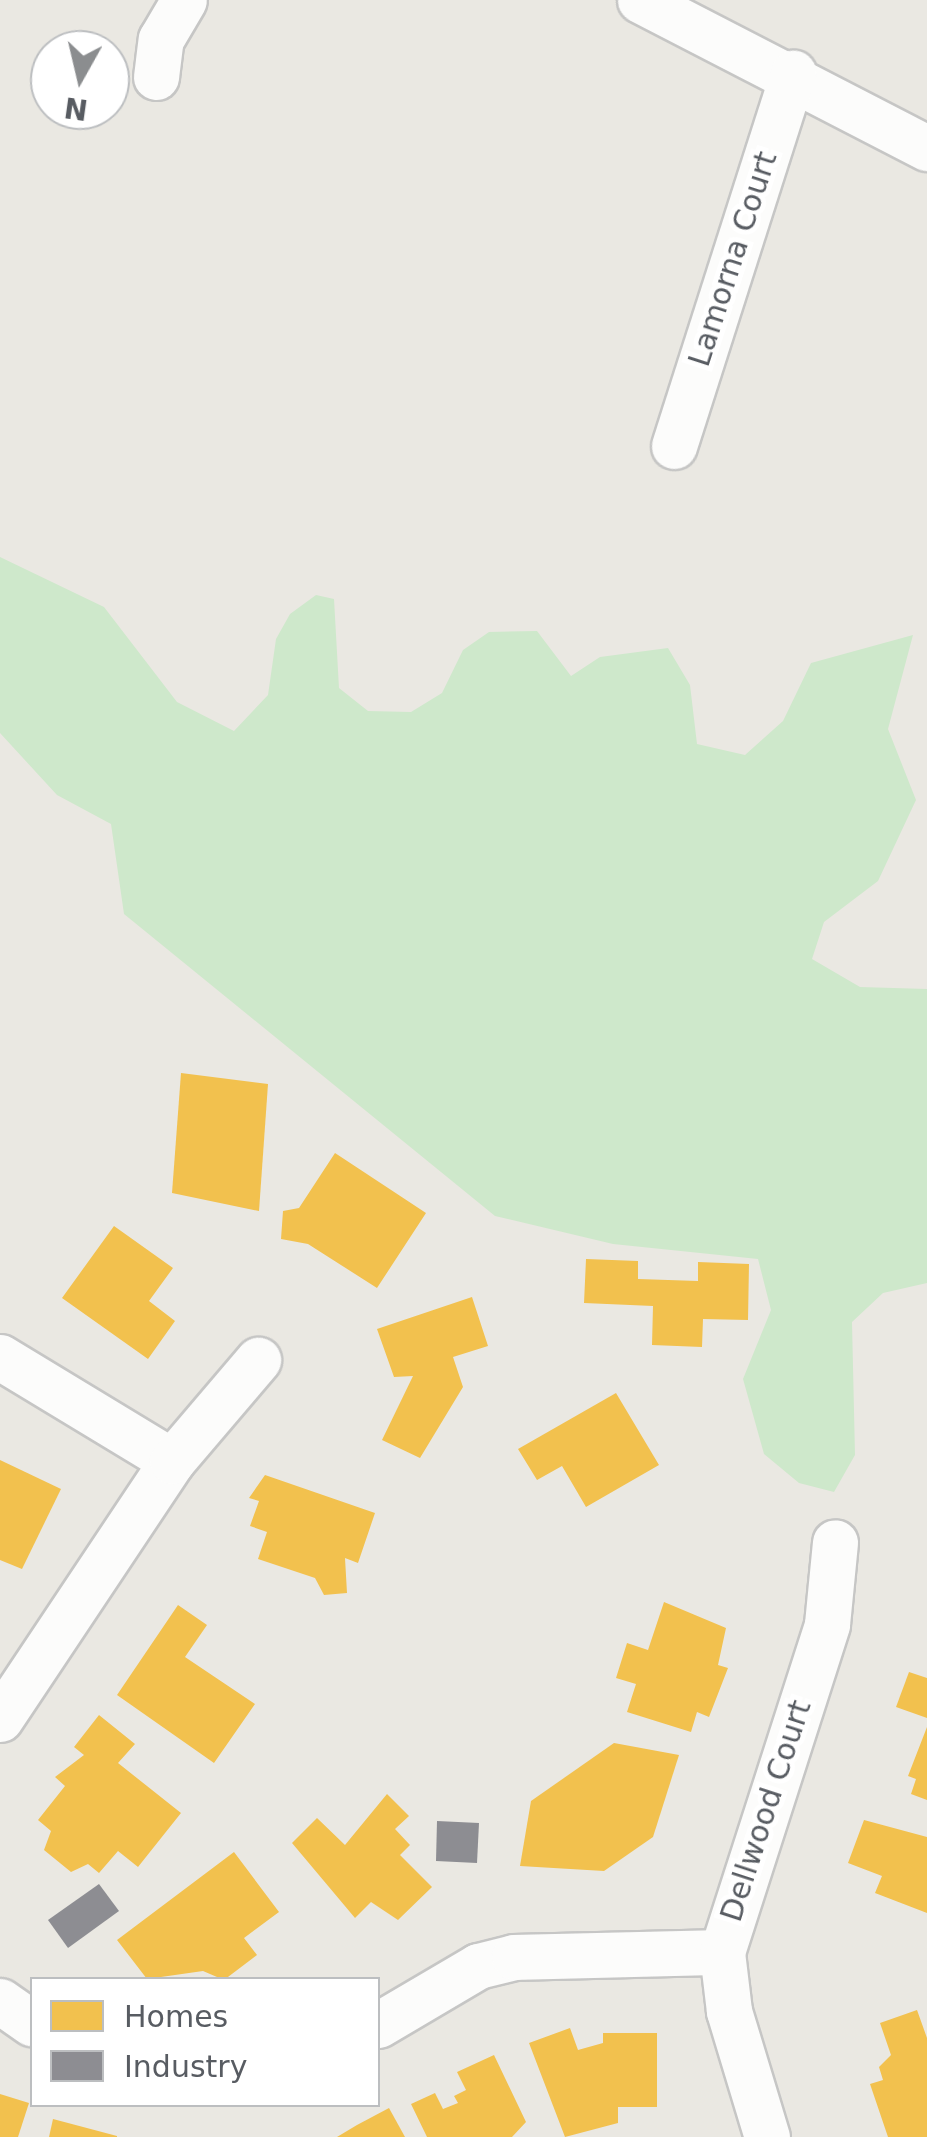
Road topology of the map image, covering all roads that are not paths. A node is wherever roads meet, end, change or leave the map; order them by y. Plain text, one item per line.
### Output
1 (184, 0) edge
2 (640, 0) edge
3 (793, 72) junction
4 (156, 77) dead end
5 (927, 148) edge
6 (674, 446) dead end
7 (0, 1357) edge
8 (258, 1360) dead end
9 (172, 1461) junction
10 (834, 1542) dead end
11 (0, 1719) edge
12 (722, 1952) junction
13 (0, 2002) edge
14 (30, 2023) edge
15 (380, 2024) edge
16 (767, 2137) edge

1 - 4 street
2 - 3 street
3 - 5 street
3 - 6 street, Lamorna Court
7 - 9 street
8 - 9 street
9 - 11 street
10 - 12 street, Dellwood Court
12 - 15 street
12 - 16 street, Dellwood Court
13 - 14 street

